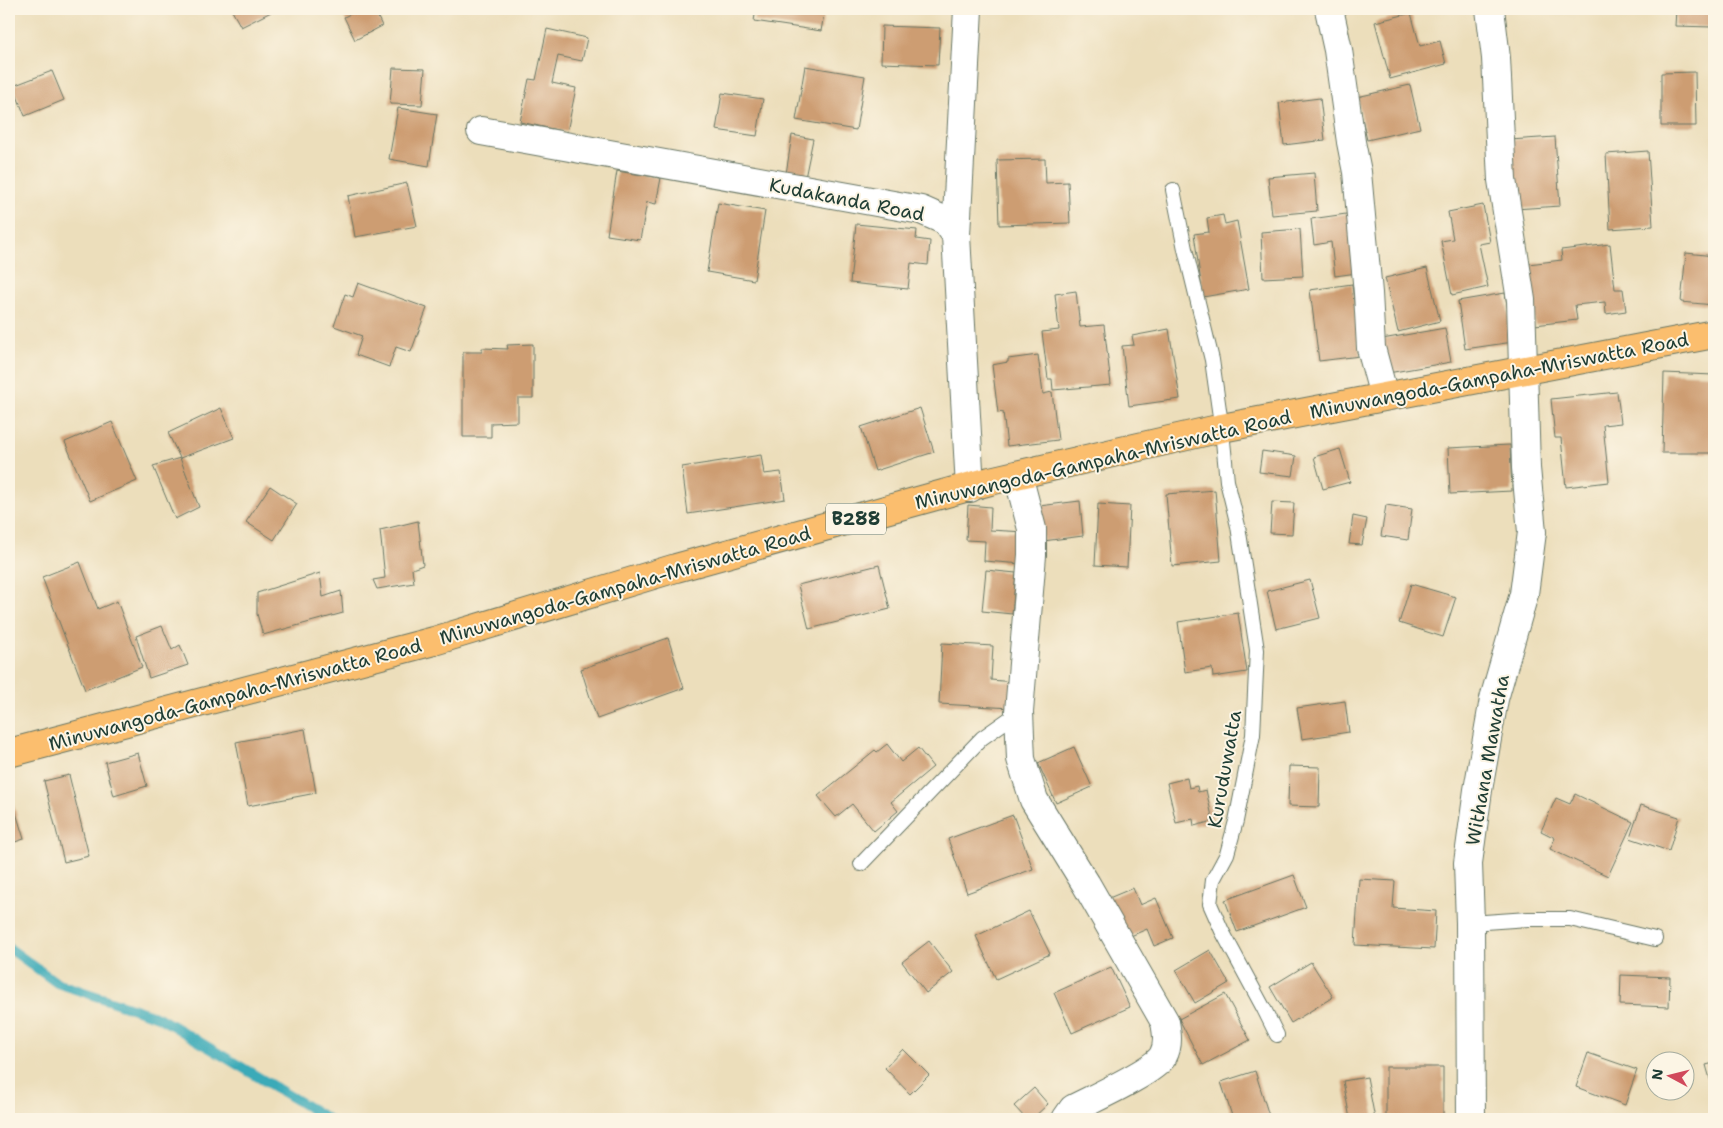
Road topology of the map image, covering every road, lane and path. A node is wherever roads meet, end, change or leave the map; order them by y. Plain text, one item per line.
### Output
1 (968, 9) edge
2 (1329, 9) edge
3 (1490, 9) edge
4 (481, 131) dead end
5 (1173, 190) dead end
6 (956, 235) junction
7 (1714, 334) edge
8 (1522, 372) junction
9 (1384, 396) junction
10 (1222, 429) junction
11 (1018, 475) junction
12 (970, 488) junction
13 (1019, 712) junction
14 (9, 753) edge
15 (861, 864) dead end
16 (1470, 923) junction
17 (1655, 939) dead end
18 (1277, 1035) dead end
19 (1066, 1119) edge
20 (1471, 1119) edge

1 - 6 street
2 - 9 street
3 - 8 street, Withana Mawatha
4 - 6 street, Kudakanda Road
5 - 10 lane, Kuruduwatta
6 - 12 street
7 - 8 main road, Minuwangoda-Gampaha-Mriswatta Road / B288
8 - 9 main road, Minuwangoda-Gampaha-Mriswatta Road / B288
8 - 16 street, Withana Mawatha
9 - 10 main road, Minuwangoda-Gampaha-Mriswatta Road / B288
10 - 11 main road, Minuwangoda-Gampaha-Mriswatta Road / B288
10 - 18 lane, Kuruduwatta
11 - 12 main road, Minuwangoda-Gampaha-Mriswatta Road / B288
11 - 13 street
12 - 14 main road, Minuwangoda-Gampaha-Mriswatta Road / B288
13 - 15 lane
13 - 19 street
16 - 17 lane
16 - 20 street, Withana Mawatha

